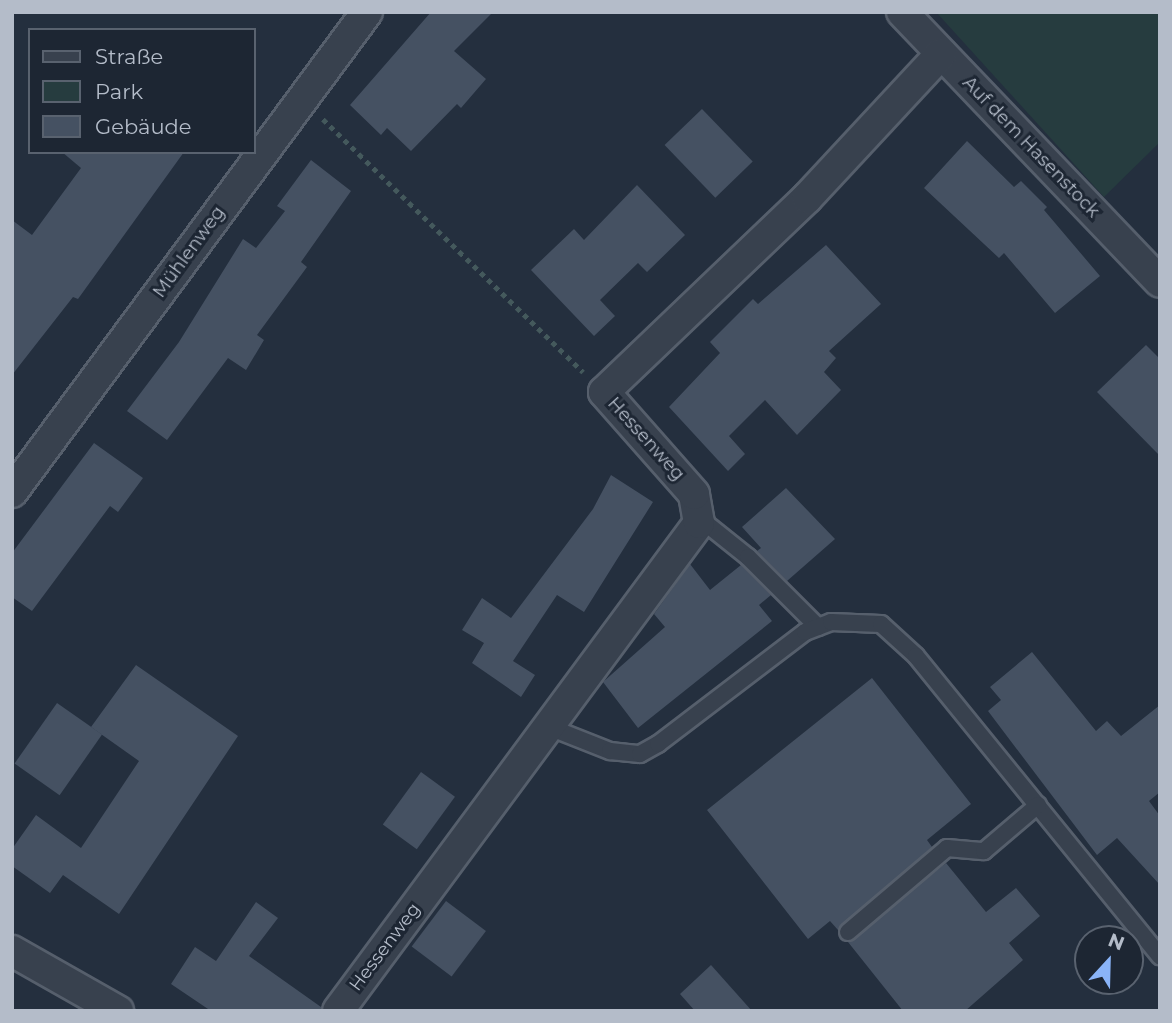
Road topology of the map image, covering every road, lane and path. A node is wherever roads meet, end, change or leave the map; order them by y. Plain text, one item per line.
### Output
1 (366, 12) edge
2 (902, 12) edge
3 (941, 54) junction
4 (303, 99) junction
5 (1160, 282) edge
6 (604, 392) junction
7 (12, 492) edge
8 (698, 517) junction
9 (818, 627) junction
10 (548, 727) junction
11 (1038, 805) junction
12 (848, 932) dead end
13 (12, 951) edge
14 (1160, 956) edge
15 (118, 1011) edge
16 (338, 1011) edge

1 - 4 street, Mühlenweg
2 - 3 street, Auf dem Hasenstock
3 - 5 street, Auf dem Hasenstock
3 - 6 street, Hessenweg
4 - 6 path
4 - 7 street, Mühlenweg
6 - 8 street, Hessenweg
8 - 9 lane
8 - 10 street, Hessenweg
9 - 10 lane
9 - 11 lane
10 - 16 street, Hessenweg
11 - 12 lane
11 - 14 lane
13 - 15 street

